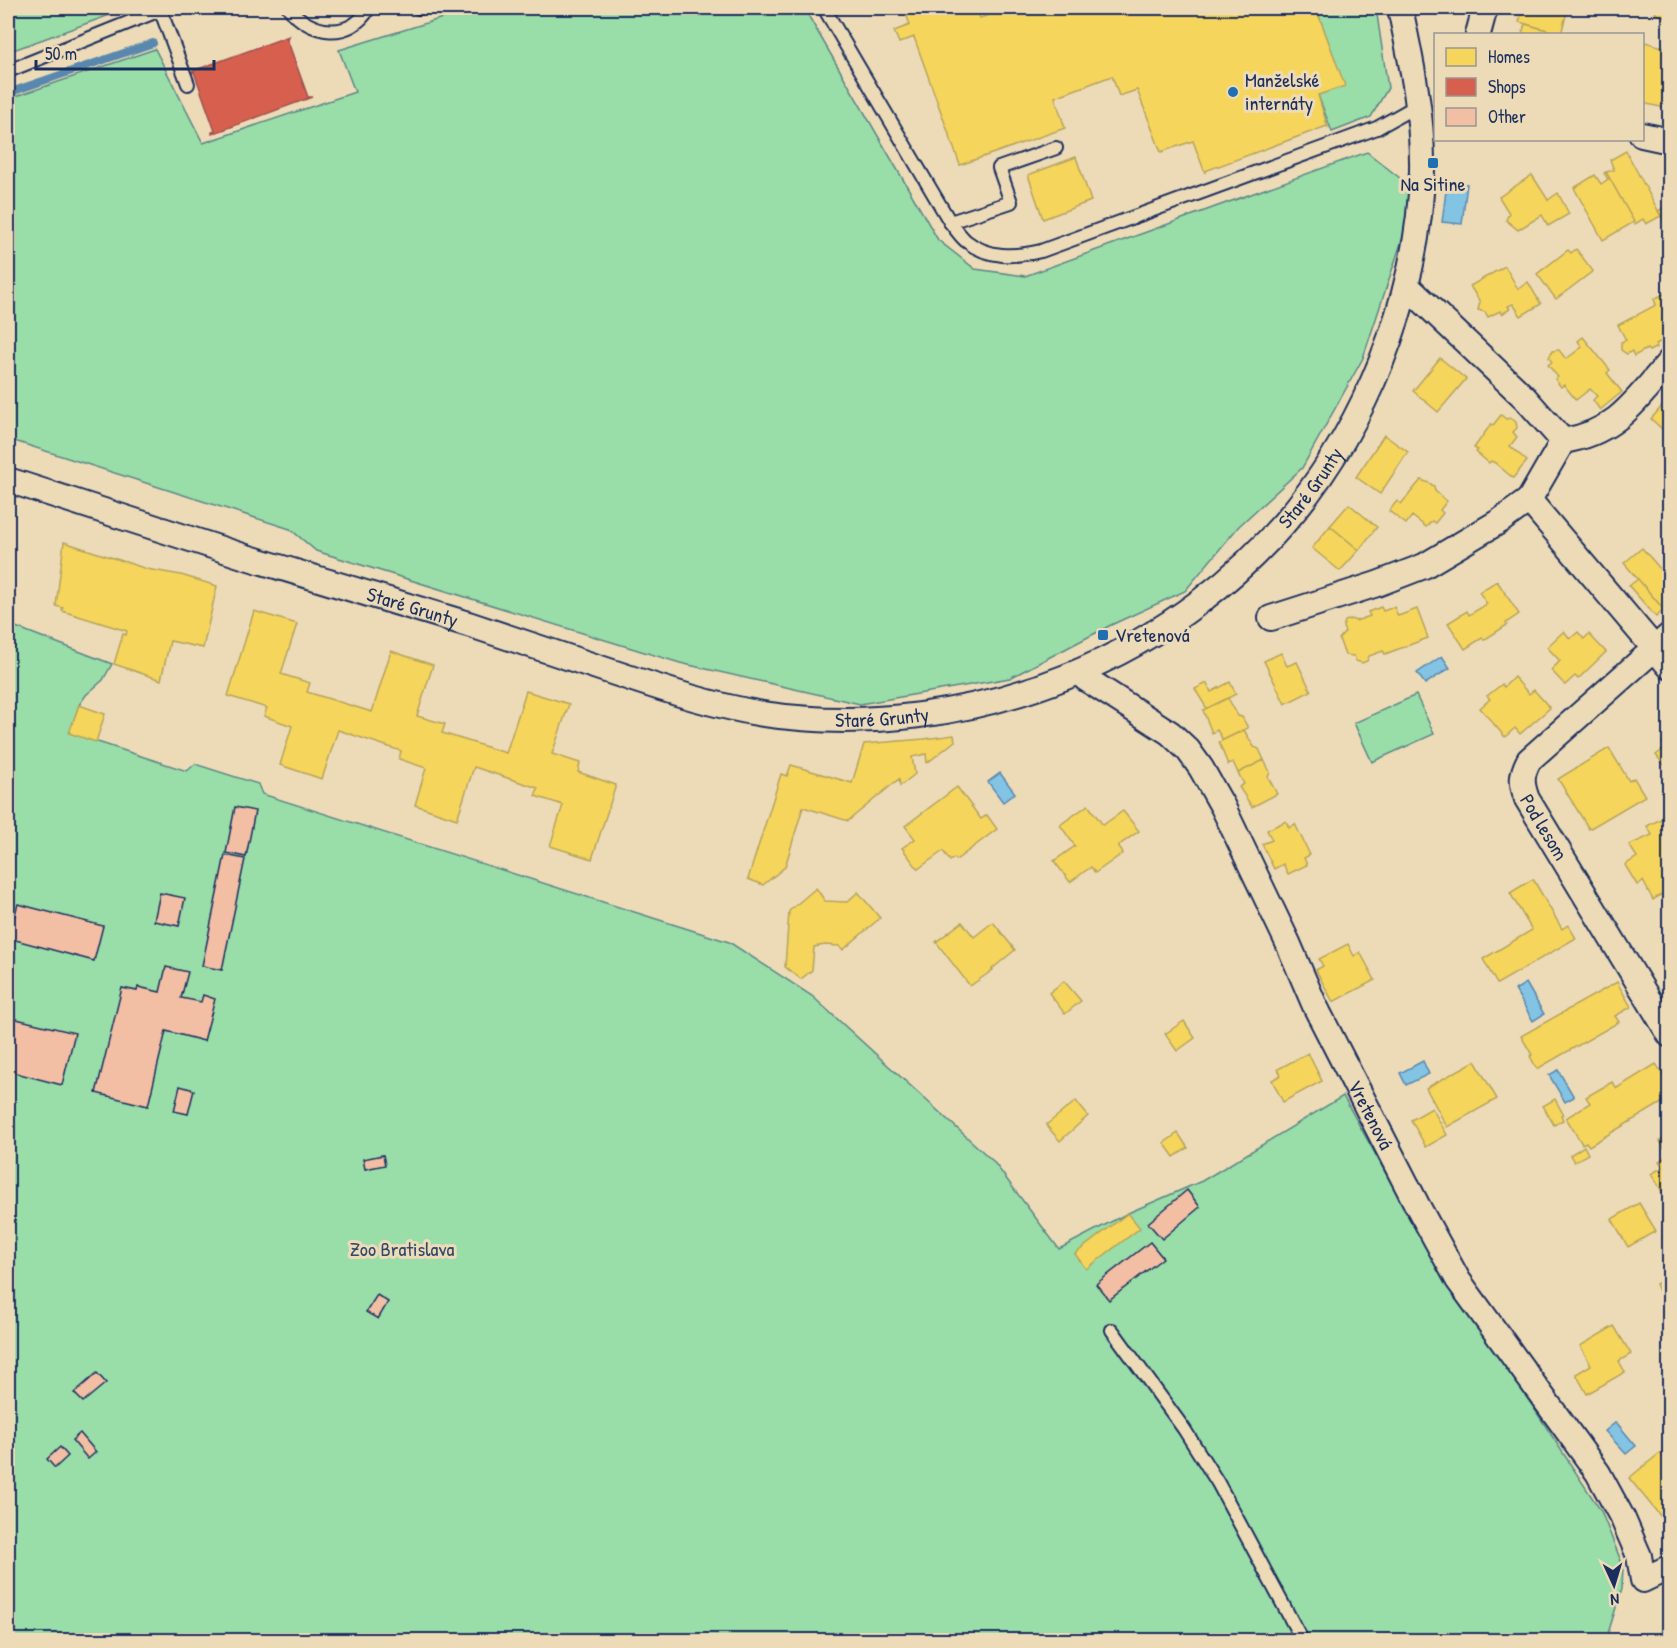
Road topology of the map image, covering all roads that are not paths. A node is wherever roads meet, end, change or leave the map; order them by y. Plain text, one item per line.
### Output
1 (162, 8) edge
2 (289, 8) edge
3 (369, 8) edge
4 (824, 8) edge
5 (1400, 8) edge
6 (1485, 8) edge
7 (1478, 33) edge
8 (8, 70) edge
9 (188, 84) dead end
10 (1427, 100) edge
11 (1644, 135) edge
12 (1670, 141) edge
13 (1056, 148) dead end
14 (950, 222) junction
15 (1407, 286) junction
16 (1670, 361) edge
17 (1563, 441) junction
18 (8, 480) edge
19 (1529, 500) junction
20 (1271, 618) dead end
21 (1662, 642) edge
22 (1670, 667) edge
23 (1079, 672) junction
24 (1670, 1035) edge
25 (1112, 1330) dead end
26 (1670, 1567) edge
27 (1302, 1641) edge

1 - 8 lane
1 - 9 lane
2 - 3 lane
4 - 14 lane
5 - 10 street, Staré Grunty
6 - 7 street
10 - 14 lane
10 - 15 street, Staré Grunty
11 - 12 street
13 - 14 lane
15 - 17 street
15 - 23 street, Staré Grunty
16 - 17 street
17 - 19 street
18 - 23 street, Staré Grunty
19 - 20 street
19 - 21 street
21 - 22 street
21 - 24 street, Pod lesom
23 - 26 street, Vretenová
25 - 27 lane

